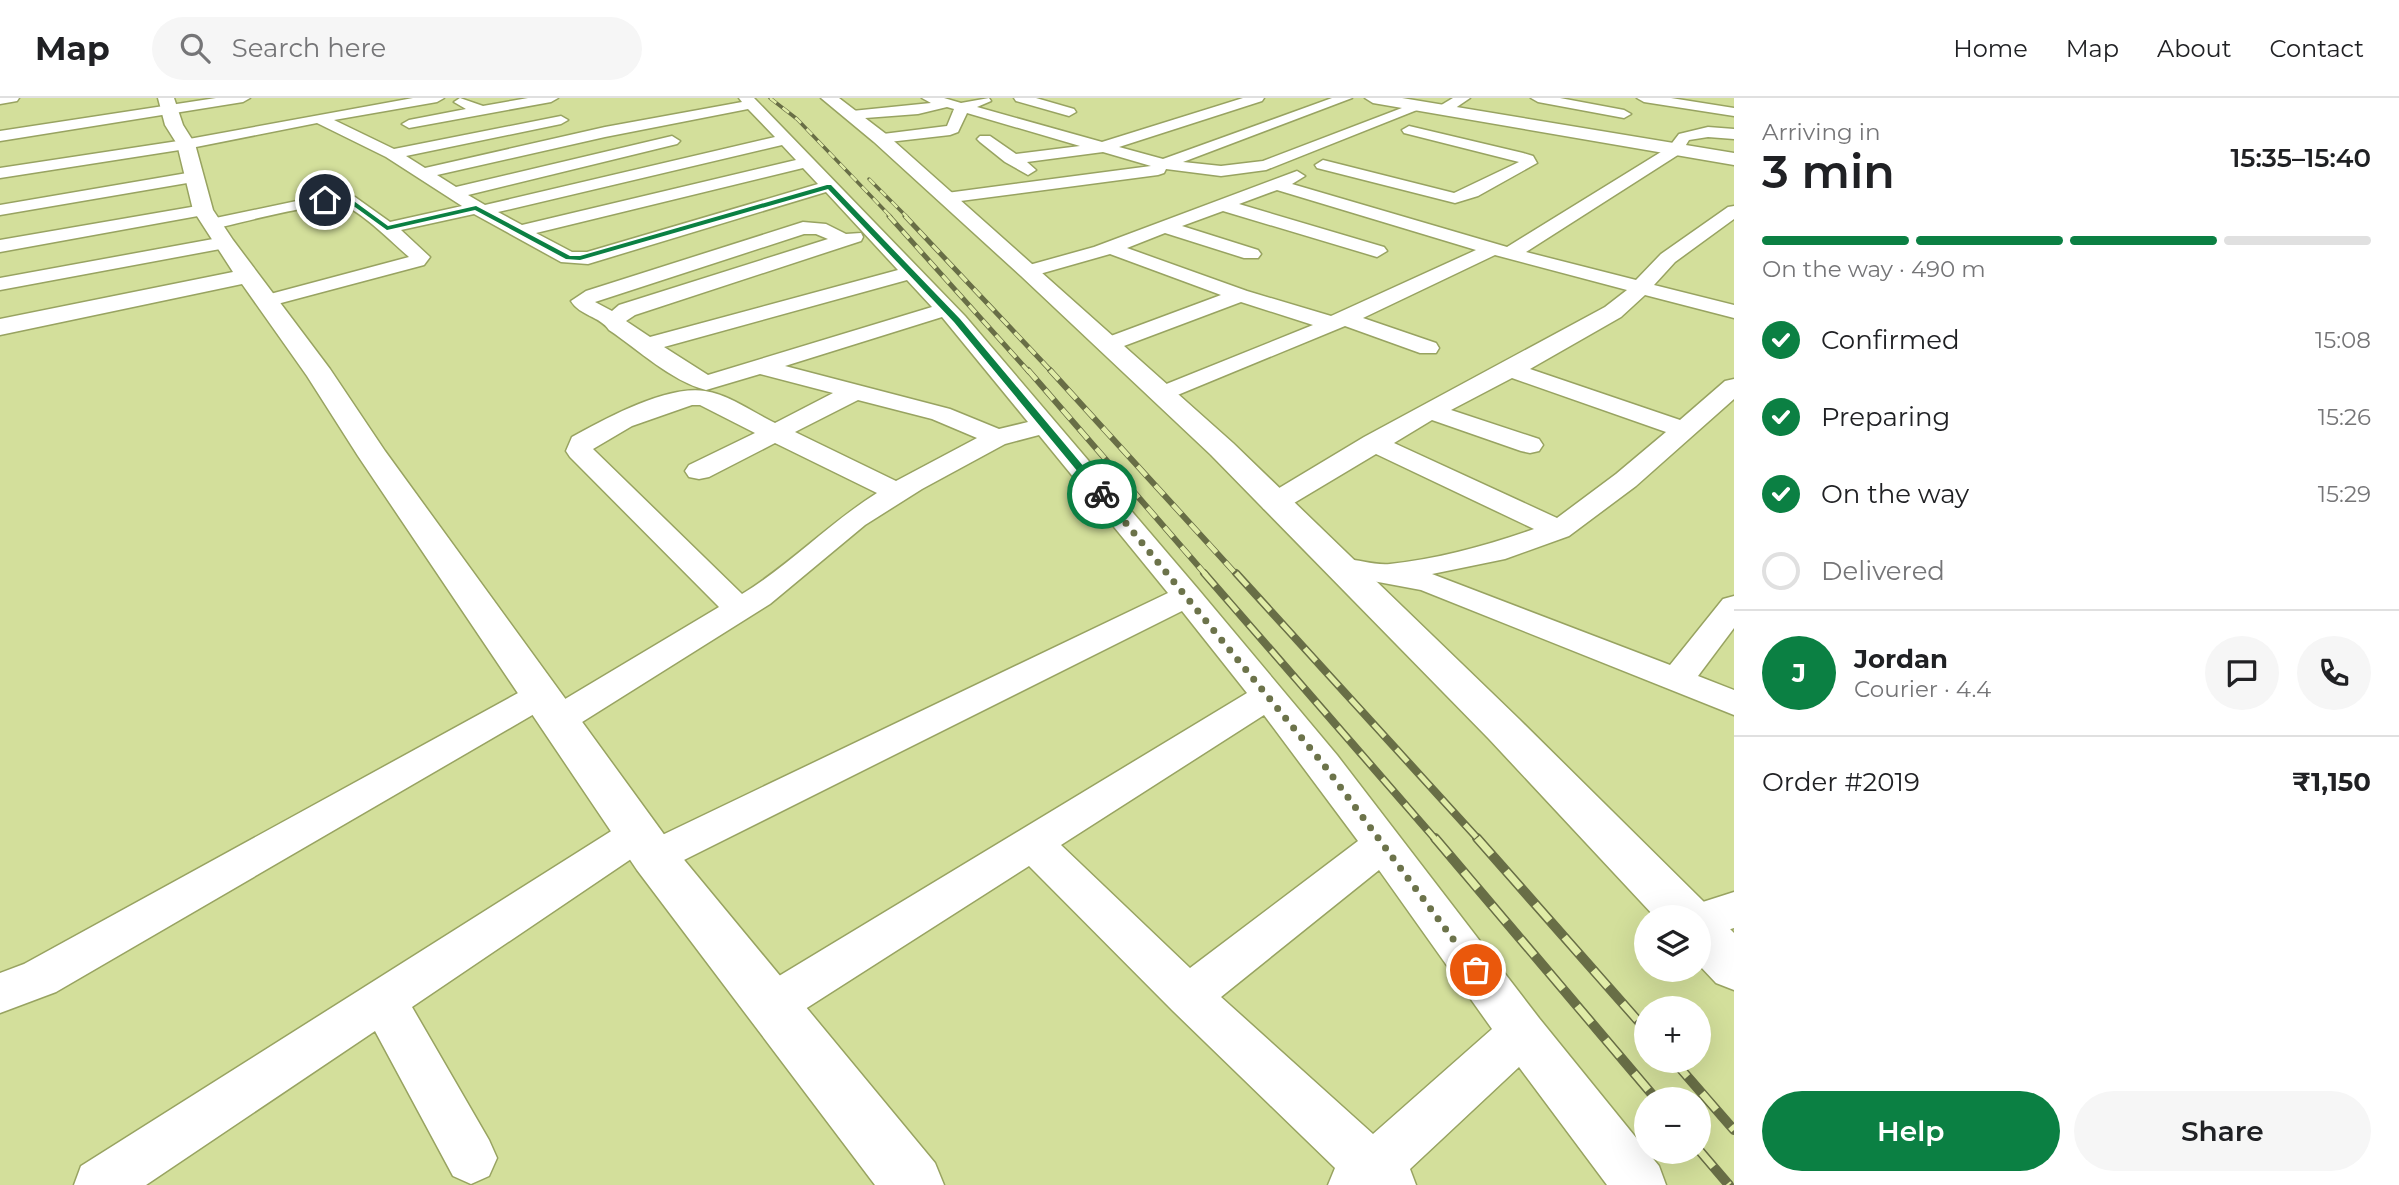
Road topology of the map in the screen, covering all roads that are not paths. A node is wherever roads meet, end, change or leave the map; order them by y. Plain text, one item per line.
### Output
1 (12, 98) edge
2 (243, 98) edge
3 (366, 98) edge
4 (437, 98) edge
5 (452, 98) edge
6 (492, 98) edge
7 (551, 98) edge
8 (904, 98) edge
9 (993, 98) edge
10 (1021, 98) edge
11 (1257, 98) edge
12 (1345, 98) edge
13 (1373, 98) edge
14 (1538, 98) edge
15 (1646, 99) edge
16 (0, 100) edge
17 (1397, 100) edge
18 (749, 101) edge
19 (1684, 101) edge
20 (924, 104) edge
21 (955, 105) junction
22 (510, 106) junction
23 (1420, 106) junction
24 (385, 107) junction
25 (840, 107) edge
26 (1453, 107) edge
27 (253, 111) dead end
28 (481, 111) junction
29 (1069, 112) dead end
30 (1734, 112) edge
31 (531, 114) dead end
32 (1623, 114) junction
33 (26, 116) dead end
34 (227, 116) dead end
35 (767, 118) junction
36 (320, 119) junction
37 (742, 124) dead end
38 (45, 129) junction
39 (605, 132) junction
40 (945, 132) junction
41 (1734, 134) edge
42 (352, 135) junction
43 (0, 136) edge
44 (691, 136) dead end
45 (1593, 136) junction
46 (880, 138) junction
47 (786, 139) junction
48 (985, 139) dead end
49 (36, 147) dead end
50 (641, 148) junction
51 (1100, 148) junction
52 (1675, 150) junction
53 (392, 154) junction
54 (1347, 155) dead end
55 (1011, 159) junction
56 (1734, 159) edge
57 (190, 160) edge
58 (674, 164) junction
59 (1323, 165) junction
60 (1169, 166) junction
61 (0, 173) edge
62 (421, 174) junction
63 (819, 174) junction
64 (525, 175) junction
65 (1047, 184) junction
66 (1276, 184) junction
67 (453, 193) junction
68 (558, 193) junction
69 (945, 198) junction
70 (1223, 205) junction
71 (0, 209) edge
72 (479, 209) junction
73 (1734, 211) edge
74 (1165, 227) junction
75 (387, 228) junction
76 (520, 231) junction
77 (859, 235) junction
78 (0, 246) edge
79 (1227, 246) junction
80 (1110, 248) junction
81 (1377, 251) dead end
82 (1502, 251) junction
83 (1251, 254) dead end
84 (1171, 270) junction
85 (1029, 271) junction
86 (913, 272) junction
87 (0, 284) edge
88 (1643, 286) junction
89 (257, 288) junction
90 (1240, 295) junction
91 (946, 309) junction
92 (1734, 312) edge
93 (614, 320) junction
94 (1339, 321) junction
95 (0, 327) edge
96 (647, 345) junction
97 (1108, 345) junction
98 (1428, 348) dead end
99 (760, 367) junction
100 (1511, 369) junction
101 (1734, 386) edge
102 (857, 391) junction
103 (1163, 394) junction
104 (1430, 411) junction
105 (1045, 426) junction
106 (1684, 429) junction
107 (777, 433) junction
108 (996, 438) junction
109 (1373, 443) junction
110 (1530, 445) dead end
111 (699, 471) dead end
112 (898, 492) junction
113 (1274, 503) junction
114 (1559, 530) junction
115 (1341, 567) junction
116 (1388, 573) junction
117 (1187, 596) junction
118 (1734, 606) edge
119 (738, 609) junction
120 (1676, 680) junction
121 (1268, 696) junction
122 (1734, 703) edge
123 (549, 707) junction
124 (1033, 844) junction
125 (1383, 844) junction
126 (646, 846) junction
127 (1674, 905) edge
128 (1734, 910) edge
129 (1711, 917) edge
130 (1711, 943) edge
131 (1734, 967) edge
132 (0, 993) edge
133 (1188, 996) junction
134 (383, 1000) junction
135 (772, 1005) junction
136 (1522, 1033) junction
137 (471, 1158) dead end
138 (1372, 1179) edge
139 (100, 1185) edge
140 (913, 1185) edge
141 (1640, 1185) edge

1 - 16 street
2 - 57 street
3 - 24 street
4 - 24 street
5 - 28 street
6 - 22 street
7 - 22 street
8 - 20 street
9 - 21 street
10 - 29 street
11 - 51 street
12 - 60 street
13 - 17 street
14 - 32 street
15 - 19 street
15 - 32 street
17 - 23 street
18 - 35 street
18 - 39 street
19 - 30 street
20 - 21 street
20 - 25 street
20 - 40 street
21 - 40 street
21 - 51 street
22 - 28 street
22 - 31 street
23 - 26 street
23 - 60 street
24 - 36 street
25 - 46 street
26 - 45 street
26 - 59 street
27 - 34 street
28 - 42 street
32 - 45 street
33 - 38 street
35 - 37 street
35 - 47 street
36 - 42 street
36 - 57 street
38 - 43 street
38 - 49 street
38 - 57 street
39 - 50 street
39 - 53 street
39 - 62 street
40 - 46 street
41 - 52 street
42 - 53 street
44 - 50 street
45 - 52 street
46 - 69 street
47 - 58 street
47 - 63 street
48 - 55 street
50 - 58 street
50 - 64 street
51 - 55 street
51 - 60 street
52 - 56 street
52 - 82 street
53 - 62 street
54 - 59 street
55 - 65 street
57 - 61 street
57 - 71 street
57 - 75 street
57 - 78 street
57 - 87 street
57 - 89 street
58 - 68 street
59 - 66 street
60 - 65 street
62 - 67 street
63 - 76 street
63 - 76 street
63 - 77 street
64 - 67 street
64 - 68 street
65 - 69 street
66 - 70 street
66 - 82 street
67 - 72 street
68 - 72 street
69 - 85 street
70 - 74 street
70 - 81 street
72 - 75 street
72 - 76 street
73 - 88 street
74 - 79 street
74 - 80 street
75 - 89 street
77 - 86 street
77 - 93 street
77 - 93 street
79 - 83 street
79 - 84 street
80 - 84 street
80 - 85 street
82 - 88 street
82 - 94 street
84 - 90 street
85 - 97 street
86 - 91 street
86 - 96 street
88 - 92 street
88 - 100 street
89 - 95 street
89 - 123 street
90 - 94 street
90 - 97 street
91 - 99 street
91 - 105 street
93 - 96 street
94 - 98 street
94 - 103 street
96 - 99 street
97 - 103 street
99 - 102 street
100 - 104 street
100 - 106 street
101 - 106 street
102 - 107 street
102 - 108 street
103 - 113 street
104 - 109 street
104 - 110 street
105 - 108 street
105 - 117 street
106 - 114 street
107 - 111 street
107 - 112 street
107 - 119 street
108 - 112 street
109 - 113 street
109 - 114 street
112 - 119 street
113 - 115 street
114 - 116 street
115 - 116 street
115 - 127 street
116 - 120 street
117 - 121 street
117 - 126 street
118 - 120 street
119 - 123 street
120 - 122 street
121 - 124 street
121 - 125 street
123 - 126 street
123 - 132 street
124 - 133 street
124 - 135 street
125 - 133 street
125 - 136 street
126 - 134 street
126 - 135 street
128 - 129 street
130 - 131 street
133 - 138 street
134 - 137 street
134 - 139 street
135 - 140 street
136 - 138 street
136 - 141 street

